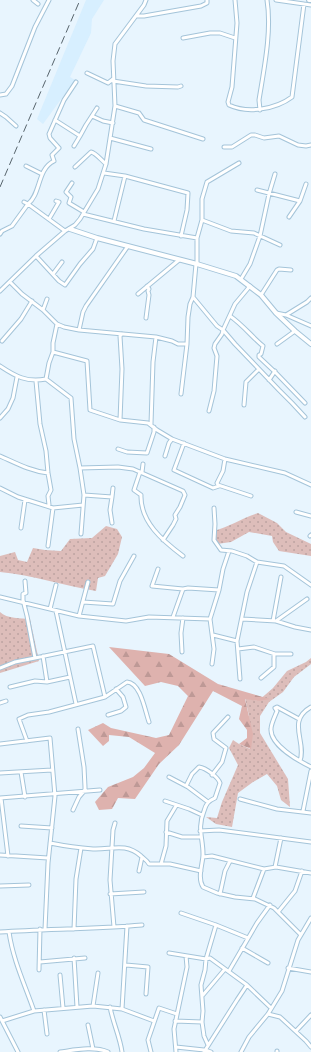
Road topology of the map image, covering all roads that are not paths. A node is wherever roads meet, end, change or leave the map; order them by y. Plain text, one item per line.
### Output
1 (33, 0) edge
2 (49, 0) edge
3 (146, 0) edge
4 (207, 0) edge
5 (235, 0) edge
6 (267, 0) edge
7 (276, 0) edge
8 (38, 4) dead end
9 (304, 4) junction
10 (311, 5) edge
11 (136, 16) junction
12 (183, 38) dead end
13 (235, 38) junction
14 (87, 73) dead end
15 (113, 80) junction
16 (76, 82) dead end
17 (181, 86) dead end
18 (0, 95) edge
19 (115, 106) junction
20 (97, 108) dead end
21 (260, 110) junction
22 (0, 113) edge
23 (92, 116) junction
24 (55, 120) junction
25 (113, 124) junction
26 (16, 126) dead end
27 (80, 136) junction
28 (110, 138) junction
29 (204, 139) dead end
30 (311, 145) edge
31 (74, 146) dead end
32 (224, 147) dead end
33 (151, 149) dead end
34 (239, 163) dead end
35 (106, 164) junction
36 (26, 166) dead end
37 (75, 167) dead end
38 (104, 173) junction
39 (42, 174) junction
40 (275, 174) dead end
41 (125, 176) junction
42 (72, 183) dead end
43 (306, 184) dead end
44 (258, 190) dead end
45 (269, 194) junction
46 (56, 201) dead end
47 (300, 201) junction
48 (24, 202) dead end
49 (28, 204) junction
50 (84, 213) junction
51 (289, 217) dead end
52 (49, 219) junction
53 (202, 220) junction
54 (114, 221) junction
55 (70, 229) junction
56 (65, 232) junction
57 (0, 234) edge
58 (181, 236) junction
59 (260, 236) junction
60 (97, 238) junction
61 (197, 238) junction
62 (128, 246) junction
63 (280, 246) dead end
64 (36, 256) junction
65 (179, 260) junction
66 (62, 262) dead end
67 (196, 264) junction
68 (291, 270) dead end
69 (53, 274) junction
70 (242, 280) junction
71 (10, 282) junction
72 (0, 283) edge
73 (4, 286) junction
74 (147, 286) junction
75 (250, 286) junction
76 (0, 291) edge
77 (138, 294) dead end
78 (261, 295) junction
79 (193, 297) junction
80 (311, 298) edge
81 (47, 299) dead end
82 (32, 301) junction
83 (43, 310) junction
84 (276, 313) junction
85 (286, 315) junction
86 (230, 316) junction
87 (146, 318) dead end
88 (57, 324) junction
89 (311, 326) edge
90 (80, 330) junction
91 (223, 330) junction
92 (295, 331) junction
93 (122, 334) junction
94 (156, 337) junction
95 (2, 341) dead end
96 (187, 344) junction
97 (277, 344) dead end
98 (311, 344) edge
99 (53, 352) junction
100 (0, 366) edge
101 (259, 369) junction
102 (275, 371) junction
103 (17, 377) junction
104 (46, 379) junction
105 (269, 380) junction
106 (36, 381) junction
107 (181, 394) dead end
108 (305, 403) dead end
109 (244, 405) dead end
110 (209, 411) dead end
111 (305, 417) dead end
112 (0, 418) edge
113 (120, 420) junction
114 (150, 424) junction
115 (154, 427) junction
116 (172, 439) junction
117 (184, 443) junction
118 (118, 448) dead end
119 (0, 456) edge
120 (164, 456) dead end
121 (225, 459) junction
122 (143, 464) dead end
123 (80, 468) junction
124 (140, 472) junction
125 (48, 473) junction
126 (311, 485) edge
127 (219, 486) junction
128 (113, 488) dead end
129 (1, 490) edge
130 (84, 495) junction
131 (251, 496) dead end
132 (112, 498) junction
133 (25, 500) junction
134 (48, 505) junction
135 (82, 505) junction
136 (53, 508) junction
137 (214, 508) dead end
138 (296, 512) dead end
139 (311, 516) edge
140 (112, 523) dead end
141 (21, 528) dead end
142 (81, 534) dead end
143 (163, 540) junction
144 (48, 546) dead end
145 (229, 551) junction
146 (134, 556) dead end
147 (183, 556) dead end
148 (257, 562) junction
149 (158, 569) dead end
150 (281, 577) dead end
151 (25, 581) dead end
152 (88, 582) dead end
153 (56, 585) dead end
154 (311, 585) edge
155 (182, 589) junction
156 (219, 590) junction
157 (0, 597) edge
158 (307, 599) dead end
159 (23, 602) junction
160 (83, 602) junction
161 (50, 609) junction
162 (56, 611) junction
163 (80, 616) junction
164 (173, 617) junction
165 (182, 618) junction
166 (210, 619) junction
167 (242, 619) junction
168 (274, 621) junction
169 (311, 630) edge
170 (213, 635) junction
171 (237, 641) junction
172 (238, 649) junction
173 (65, 652) junction
174 (182, 652) dead end
175 (274, 654) junction
176 (291, 654) dead end
177 (43, 656) junction
178 (35, 658) junction
179 (212, 664) dead end
180 (0, 668) edge
181 (70, 677) junction
182 (261, 678) dead end
183 (240, 679) dead end
184 (47, 682) junction
185 (10, 687) dead end
186 (116, 689) junction
187 (105, 697) junction
188 (6, 701) dead end
189 (0, 703) edge
190 (76, 704) junction
191 (311, 707) edge
192 (108, 715) dead end
193 (228, 717) dead end
194 (299, 719) junction
195 (149, 722) dead end
196 (78, 729) dead end
197 (27, 741) junction
198 (0, 744) edge
199 (300, 761) junction
200 (311, 767) edge
201 (52, 770) junction
202 (311, 771) edge
203 (21, 772) junction
204 (0, 773) edge
205 (212, 775) junction
206 (169, 777) dead end
207 (186, 786) junction
208 (100, 790) dead end
209 (82, 792) junction
210 (54, 794) junction
211 (25, 797) junction
212 (0, 798) edge
213 (240, 799) dead end
214 (164, 801) dead end
215 (208, 802) junction
216 (176, 806) junction
217 (73, 810) dead end
218 (303, 811) junction
219 (311, 813) edge
220 (202, 815) junction
221 (115, 823) dead end
222 (21, 826) dead end
223 (52, 828) junction
224 (200, 831) junction
225 (166, 832) junction
226 (201, 837) junction
227 (281, 838) junction
228 (311, 842) edge
229 (50, 843) junction
230 (80, 848) junction
231 (112, 848) junction
232 (0, 855) edge
233 (8, 856) junction
234 (142, 856) junction
235 (203, 857) junction
236 (48, 858) junction
237 (230, 861) junction
238 (161, 864) junction
239 (275, 867) junction
240 (264, 869) junction
241 (139, 871) dead end
242 (202, 871) junction
243 (302, 871) junction
244 (310, 873) edge
245 (29, 885) dead end
246 (0, 886) edge
247 (144, 892) dead end
248 (110, 894) junction
249 (220, 894) junction
250 (253, 898) junction
251 (270, 905) junction
252 (278, 912) junction
253 (181, 913) dead end
254 (311, 918) edge
255 (142, 925) dead end
256 (216, 925) junction
257 (127, 926) junction
258 (114, 927) junction
259 (40, 929) junction
260 (45, 929) junction
261 (74, 929) junction
262 (0, 932) edge
263 (9, 932) junction
264 (301, 935) junction
265 (248, 938) junction
266 (242, 948) junction
267 (169, 953) dead end
268 (186, 956) junction
269 (74, 958) junction
270 (85, 958) dead end
271 (206, 959) junction
272 (40, 962) junction
273 (268, 963) dead end
274 (126, 965) junction
275 (288, 968) junction
276 (39, 970) dead end
277 (227, 970) junction
278 (311, 972) edge
279 (98, 973) dead end
280 (60, 975) dead end
281 (247, 985) junction
282 (146, 994) dead end
283 (202, 995) junction
284 (93, 1006) junction
285 (77, 1007) junction
286 (110, 1007) junction
287 (63, 1008) junction
288 (271, 1008) junction
289 (122, 1009) junction
290 (44, 1010) junction
291 (34, 1012) junction
292 (177, 1014) junction
293 (268, 1014) junction
294 (311, 1015) edge
295 (0, 1017) edge
296 (2, 1021) junction
297 (154, 1021) junction
298 (175, 1022) junction
299 (202, 1022) junction
300 (88, 1025) dead end
301 (296, 1031) junction
302 (47, 1034) dead end
303 (208, 1045) junction
304 (176, 1047) junction
305 (311, 1047) edge
306 (93, 1049) junction
307 (204, 1051) edge
308 (18, 1052) edge
309 (60, 1052) edge
310 (108, 1052) edge
311 (122, 1052) edge
312 (151, 1052) edge
313 (176, 1052) edge
314 (211, 1052) edge
315 (241, 1052) edge

1 - 8 street
2 - 18 street
3 - 11 street
4 - 11 street
5 - 13 street
6 - 21 street
7 - 9 street
9 - 10 street
9 - 21 street
11 - 15 street
12 - 13 street
13 - 21 street
14 - 15 street
15 - 17 street
15 - 19 street
16 - 24 street
19 - 25 street
19 - 29 street
20 - 23 street
22 - 26 street
23 - 25 street
23 - 27 street
24 - 27 street
24 - 39 street
25 - 28 street
27 - 31 street
28 - 33 street
28 - 35 street
30 - 32 street
34 - 53 street
35 - 37 street
35 - 38 street
36 - 39 street
38 - 41 street
38 - 50 street
39 - 49 street
40 - 45 street
41 - 54 street
41 - 58 street
42 - 50 street
43 - 47 street
44 - 45 street
45 - 47 street
45 - 59 street
46 - 52 street
47 - 51 street
48 - 49 street
49 - 52 street
49 - 57 street
50 - 54 street
50 - 55 street
52 - 56 street
53 - 59 street
53 - 61 street
54 - 58 street
55 - 56 street
55 - 60 main road
56 - 64 street
58 - 61 street
59 - 63 street
59 - 70 street
60 - 62 main road
60 - 69 street
61 - 67 street
62 - 65 main road
62 - 90 street
64 - 69 street
64 - 71 street
65 - 67 main road
65 - 74 street
66 - 69 street
67 - 70 main road
67 - 79 street
68 - 78 street
70 - 75 main road
71 - 73 street
71 - 82 street
72 - 73 street
73 - 76 street
74 - 77 street
74 - 87 street
75 - 78 main road
75 - 86 street
78 - 84 main road
79 - 91 street
79 - 96 street
80 - 85 street
81 - 83 street
82 - 83 street
82 - 95 street
83 - 88 street
84 - 85 street
84 - 92 main road
85 - 89 street
86 - 91 street
86 - 102 street
88 - 90 street
88 - 99 street
90 - 93 street
91 - 101 street
91 - 110 street
92 - 97 street
92 - 98 main road
93 - 94 street
93 - 113 street
94 - 96 street
94 - 114 street
96 - 107 street
99 - 104 street
99 - 113 street
100 - 103 street
101 - 105 street
101 - 109 street
102 - 105 street
102 - 108 street
103 - 106 street
103 - 112 street
104 - 106 street
104 - 123 street
105 - 111 street
106 - 125 street
113 - 114 street
114 - 115 street
115 - 116 street
115 - 118 street
116 - 117 street
116 - 120 street
117 - 121 street
117 - 127 street
119 - 125 street
121 - 126 street
121 - 127 street
122 - 124 street
123 - 124 street
123 - 130 street
124 - 143 street
124 - 143 street
125 - 134 street
127 - 131 street
128 - 132 street
129 - 133 street
130 - 132 street
130 - 135 street
132 - 140 street
133 - 134 street
133 - 141 street
134 - 136 street
135 - 136 street
135 - 142 street
136 - 144 street
137 - 145 street
138 - 139 street
143 - 147 street
145 - 148 street
145 - 156 street
146 - 160 street
148 - 154 street
148 - 167 street
149 - 155 street
150 - 168 street
151 - 159 street
152 - 160 street
153 - 161 street
155 - 156 street
155 - 164 street
156 - 166 street
157 - 159 street
158 - 168 street
159 - 161 street
159 - 178 street
160 - 163 street
161 - 162 street
162 - 163 street
162 - 173 street
163 - 164 street
164 - 165 street
165 - 166 street
165 - 174 street
166 - 170 street
167 - 168 street
167 - 171 street
168 - 169 street
170 - 171 street
170 - 179 street
171 - 172 street
172 - 175 street
172 - 183 street
173 - 177 street
173 - 181 street
173 - 187 street
175 - 176 street
175 - 182 street
177 - 178 street
177 - 184 street
178 - 180 street
181 - 184 street
181 - 190 street
184 - 185 street
186 - 187 street
186 - 192 street
186 - 195 street
187 - 190 street
188 - 189 street
190 - 197 street
191 - 194 street
193 - 205 street
194 - 199 street
194 - 199 street
196 - 209 street
197 - 198 street
197 - 201 street
199 - 200 street
201 - 203 street
201 - 210 street
202 - 218 street
203 - 204 street
203 - 211 street
205 - 207 street
205 - 215 street
206 - 207 street
207 - 215 street
208 - 209 street
209 - 210 street
209 - 217 street
210 - 211 street
210 - 223 street
211 - 212 street
212 - 233 street
213 - 218 street
214 - 216 street
215 - 220 street
216 - 220 street
216 - 225 street
218 - 219 street
220 - 224 street
221 - 231 street
222 - 223 street
223 - 229 street
224 - 226 street
224 - 227 street
225 - 226 street
225 - 238 street
226 - 235 street
227 - 228 street
227 - 239 street
229 - 230 street
229 - 236 street
230 - 231 street
230 - 261 street
231 - 234 street
231 - 248 street
232 - 233 street
233 - 236 street
234 - 238 street
234 - 241 street
235 - 237 street
235 - 242 street
236 - 260 street
237 - 240 street
237 - 249 street
238 - 242 street
239 - 240 street
239 - 243 street
240 - 250 street
242 - 249 street
243 - 244 street
243 - 252 street
245 - 246 street
247 - 248 street
248 - 258 street
249 - 250 street
250 - 251 street
251 - 252 street
251 - 265 street
252 - 264 street
253 - 256 street
254 - 264 street
255 - 257 street
256 - 265 street
256 - 271 street
257 - 258 street
257 - 274 street
258 - 261 street
259 - 260 street
259 - 263 street
259 - 272 street
260 - 261 street
262 - 263 street
263 - 291 street
264 - 275 street
265 - 266 street
266 - 273 street
266 - 277 street
267 - 268 street
268 - 271 street
268 - 292 street
269 - 270 street
269 - 272 street
269 - 285 street
271 - 277 street
271 - 283 street
272 - 276 street
274 - 282 street
274 - 289 street
275 - 278 street
275 - 288 street
277 - 281 street
277 - 283 street
279 - 284 street
280 - 287 street
281 - 288 street
281 - 303 street
283 - 299 street
284 - 285 street
284 - 286 street
285 - 287 street
286 - 289 street
286 - 311 street
287 - 290 street
288 - 293 street
289 - 297 street
290 - 291 street
290 - 302 street
291 - 296 street
292 - 297 street
292 - 298 street
293 - 301 street
293 - 315 street
294 - 301 street
295 - 296 street
296 - 308 street
297 - 312 street
298 - 299 street
298 - 304 street
299 - 303 street
300 - 306 street
301 - 305 street
303 - 307 street
304 - 307 street
304 - 313 street
306 - 309 street
306 - 310 street
307 - 314 street

